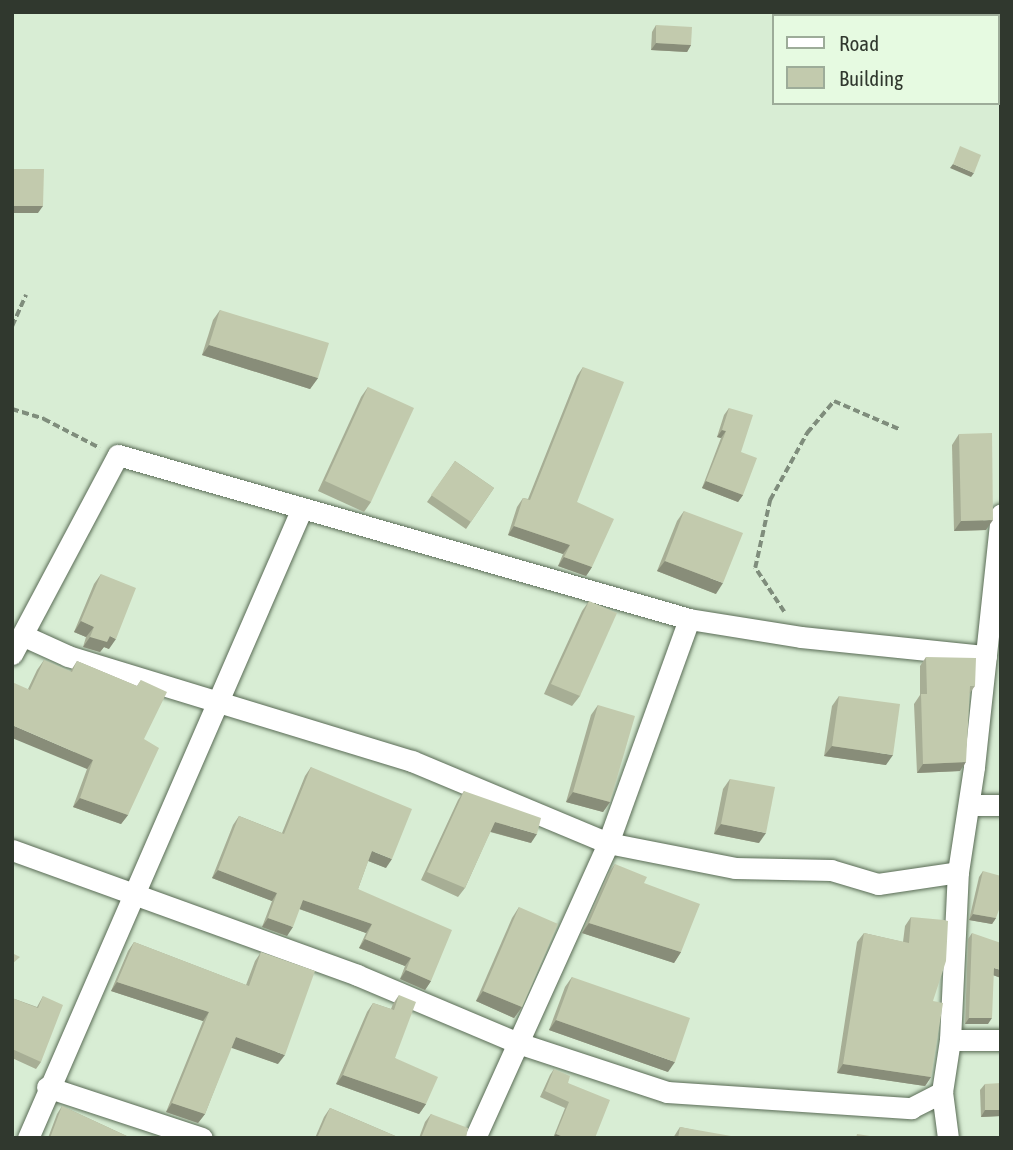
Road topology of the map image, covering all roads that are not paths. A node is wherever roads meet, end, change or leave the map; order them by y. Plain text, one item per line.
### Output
1 (302, 508) junction
2 (1001, 514) edge
3 (997, 595) edge
4 (689, 619) junction
5 (18, 645) edge
6 (986, 656) junction
7 (216, 701) junction
8 (1001, 804) edge
9 (969, 805) junction
10 (608, 843) junction
11 (12, 850) edge
12 (958, 872) junction
13 (137, 892) junction
14 (950, 1040) junction
15 (1001, 1040) edge
16 (518, 1043) junction
17 (47, 1087) junction
18 (942, 1092) junction
19 (28, 1138) edge
20 (202, 1138) edge
21 (475, 1138) edge
22 (948, 1138) edge

1 - 4 street
1 - 5 street
1 - 7 street
2 - 3 street
3 - 6 street
4 - 6 street
4 - 10 street
5 - 7 street
6 - 9 street
7 - 10 street
7 - 13 street
8 - 9 street
9 - 12 street
10 - 12 street
10 - 16 street
11 - 13 street
12 - 14 street
13 - 16 street
13 - 17 street
14 - 15 street
14 - 18 street
16 - 18 street
16 - 21 street
17 - 19 street
17 - 20 street
18 - 22 street

